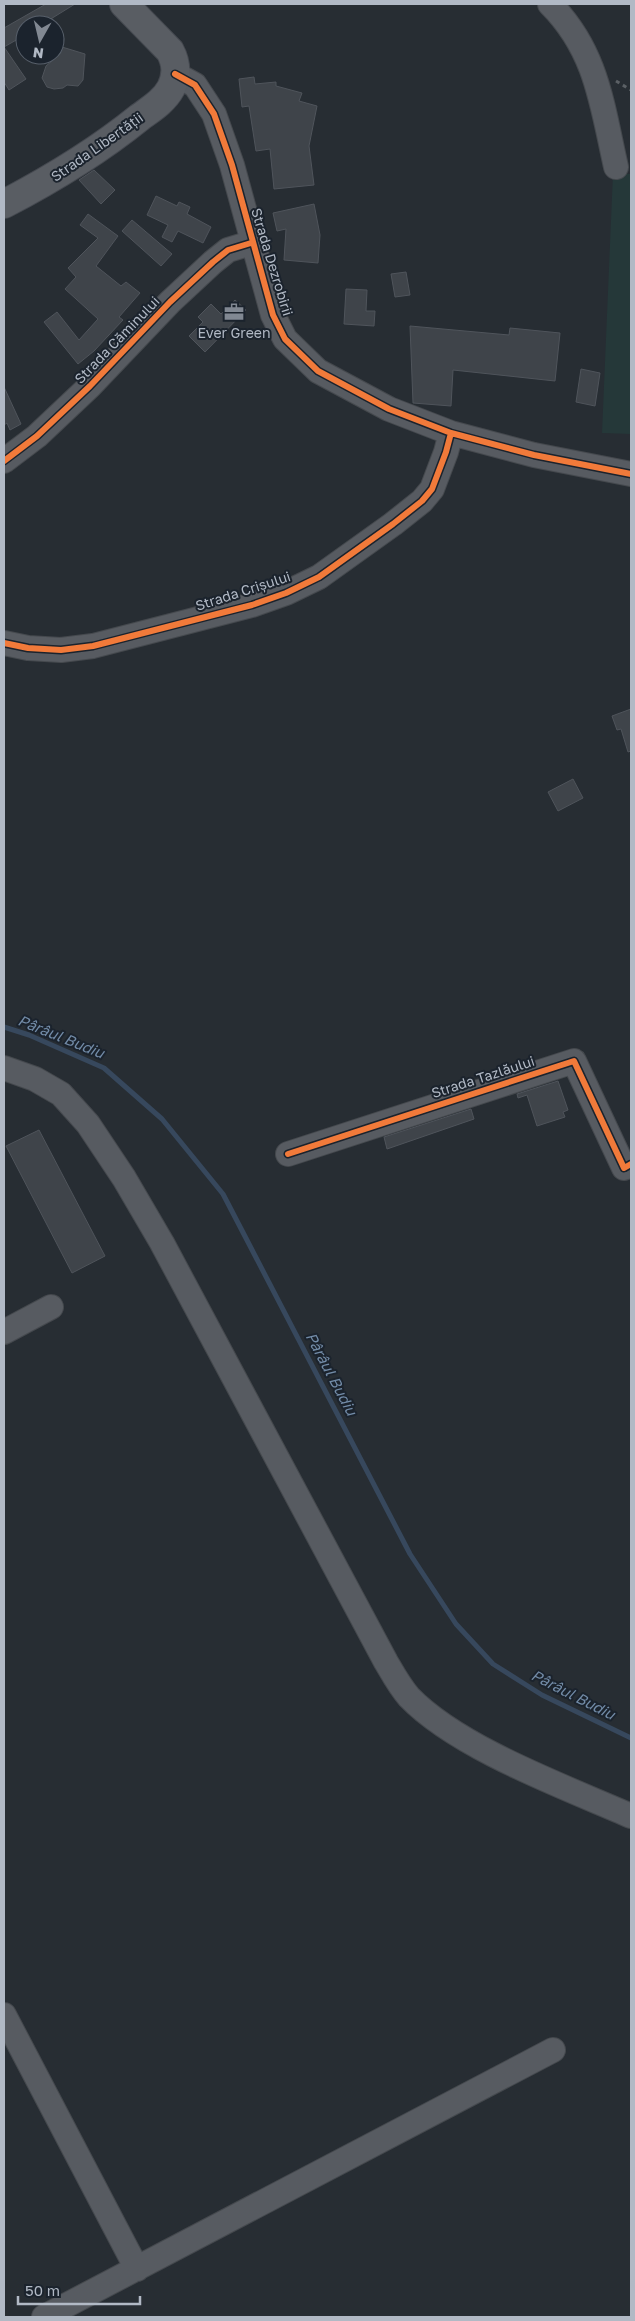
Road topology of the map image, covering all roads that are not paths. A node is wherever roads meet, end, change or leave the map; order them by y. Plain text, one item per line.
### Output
1 (124, 4) edge
2 (550, 4) edge
3 (175, 74) junction
4 (616, 167) dead end
5 (4, 204) edge
6 (251, 243) junction
7 (451, 433) junction
8 (4, 461) edge
9 (631, 474) edge
10 (4, 643) edge
11 (4, 1068) edge
12 (288, 1154) dead end
13 (629, 1168) edge
14 (51, 1307) dead end
15 (4, 1332) edge
16 (631, 1816) edge
17 (4, 2015) edge
18 (553, 2050) dead end
19 (137, 2269) junction
20 (44, 2317) edge

1 - 3 main road
2 - 4 street
3 - 5 main road, Strada Libertății
3 - 6 street, Strada Dezrobirii
6 - 7 street, Strada Dezrobirii
6 - 8 street, Strada Căminului
7 - 9 street, Strada Dezrobirii
7 - 10 street, Strada Crișului
11 - 16 street
12 - 13 street, Strada Tazlăului
14 - 15 street
17 - 19 street
18 - 19 street
19 - 20 street

